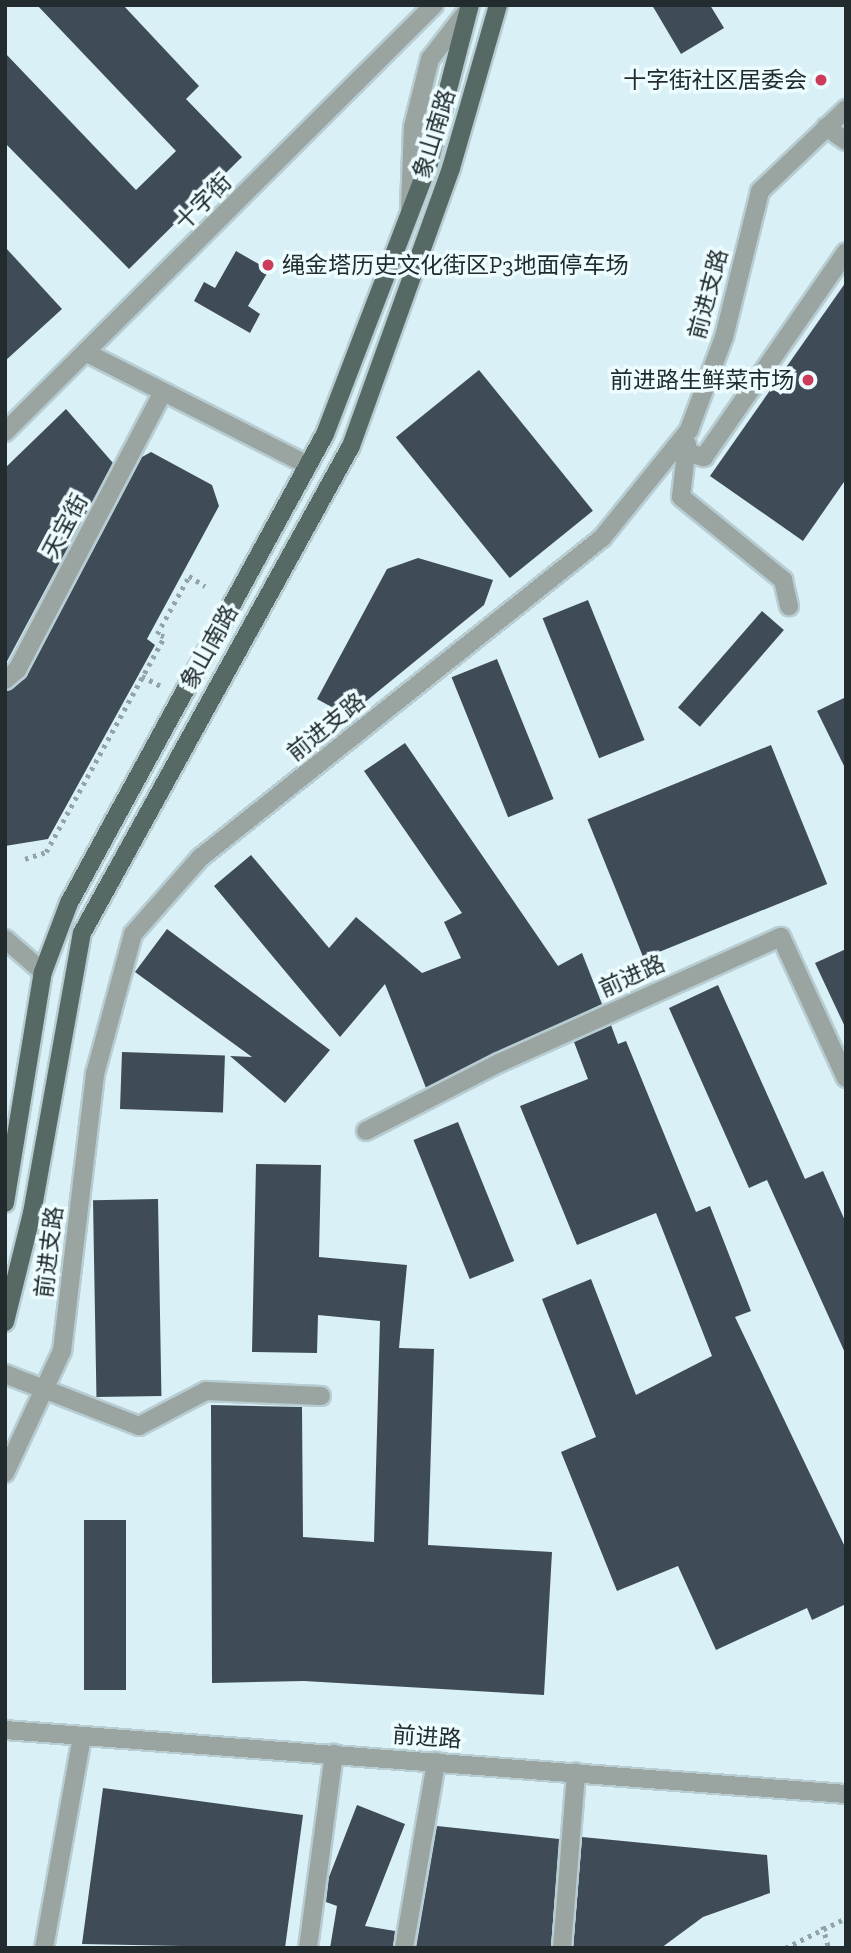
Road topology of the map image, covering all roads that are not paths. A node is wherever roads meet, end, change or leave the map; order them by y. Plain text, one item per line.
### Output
1 (435, 5) edge
2 (498, 5) edge
3 (469, 7) edge
4 (846, 109) edge
5 (826, 127) junction
6 (846, 141) edge
7 (410, 212) junction
8 (846, 252) edge
9 (87, 352) junction
10 (163, 391) junction
11 (689, 430) junction
12 (5, 432) edge
13 (686, 452) junction
14 (308, 466) junction
15 (789, 606) dead end
16 (5, 680) edge
17 (5, 939) edge
18 (43, 972) junction
19 (846, 1077) edge
20 (366, 1131) dead end
21 (5, 1203) edge
22 (5, 1322) edge
23 (5, 1374) edge
24 (45, 1389) junction
25 (321, 1396) dead end
26 (5, 1473) edge
27 (5, 1730) edge
28 (82, 1736) junction
29 (334, 1754) junction
30 (436, 1762) junction
31 (576, 1773) junction
32 (846, 1794) edge
33 (44, 1948) edge
34 (308, 1948) edge
35 (404, 1948) edge
36 (562, 1948) edge

1 - 9 street, 十字街
2 - 22 main road, 象山南路
3 - 7 main road, 象山南路
3 - 7 street
4 - 5 street, 前进支路
5 - 6 street
5 - 11 street, 前进支路
7 - 14 main road, 象山南路
8 - 13 street
9 - 10 street
9 - 12 street, 十字街
10 - 14 street
10 - 16 street, 天宝街
11 - 13 street
11 - 24 street, 前进支路
13 - 15 street
14 - 18 main road, 象山南路
17 - 18 street
18 - 21 main road, 象山南路
19 - 20 street, 前进路
23 - 24 street
24 - 25 street
24 - 26 street, 前进支路
27 - 28 street, 前进路
28 - 29 street, 前进路
28 - 33 street
29 - 30 street, 前进路
29 - 34 street
30 - 31 street, 前进路
30 - 35 street
31 - 32 street, 前进路
31 - 36 street

